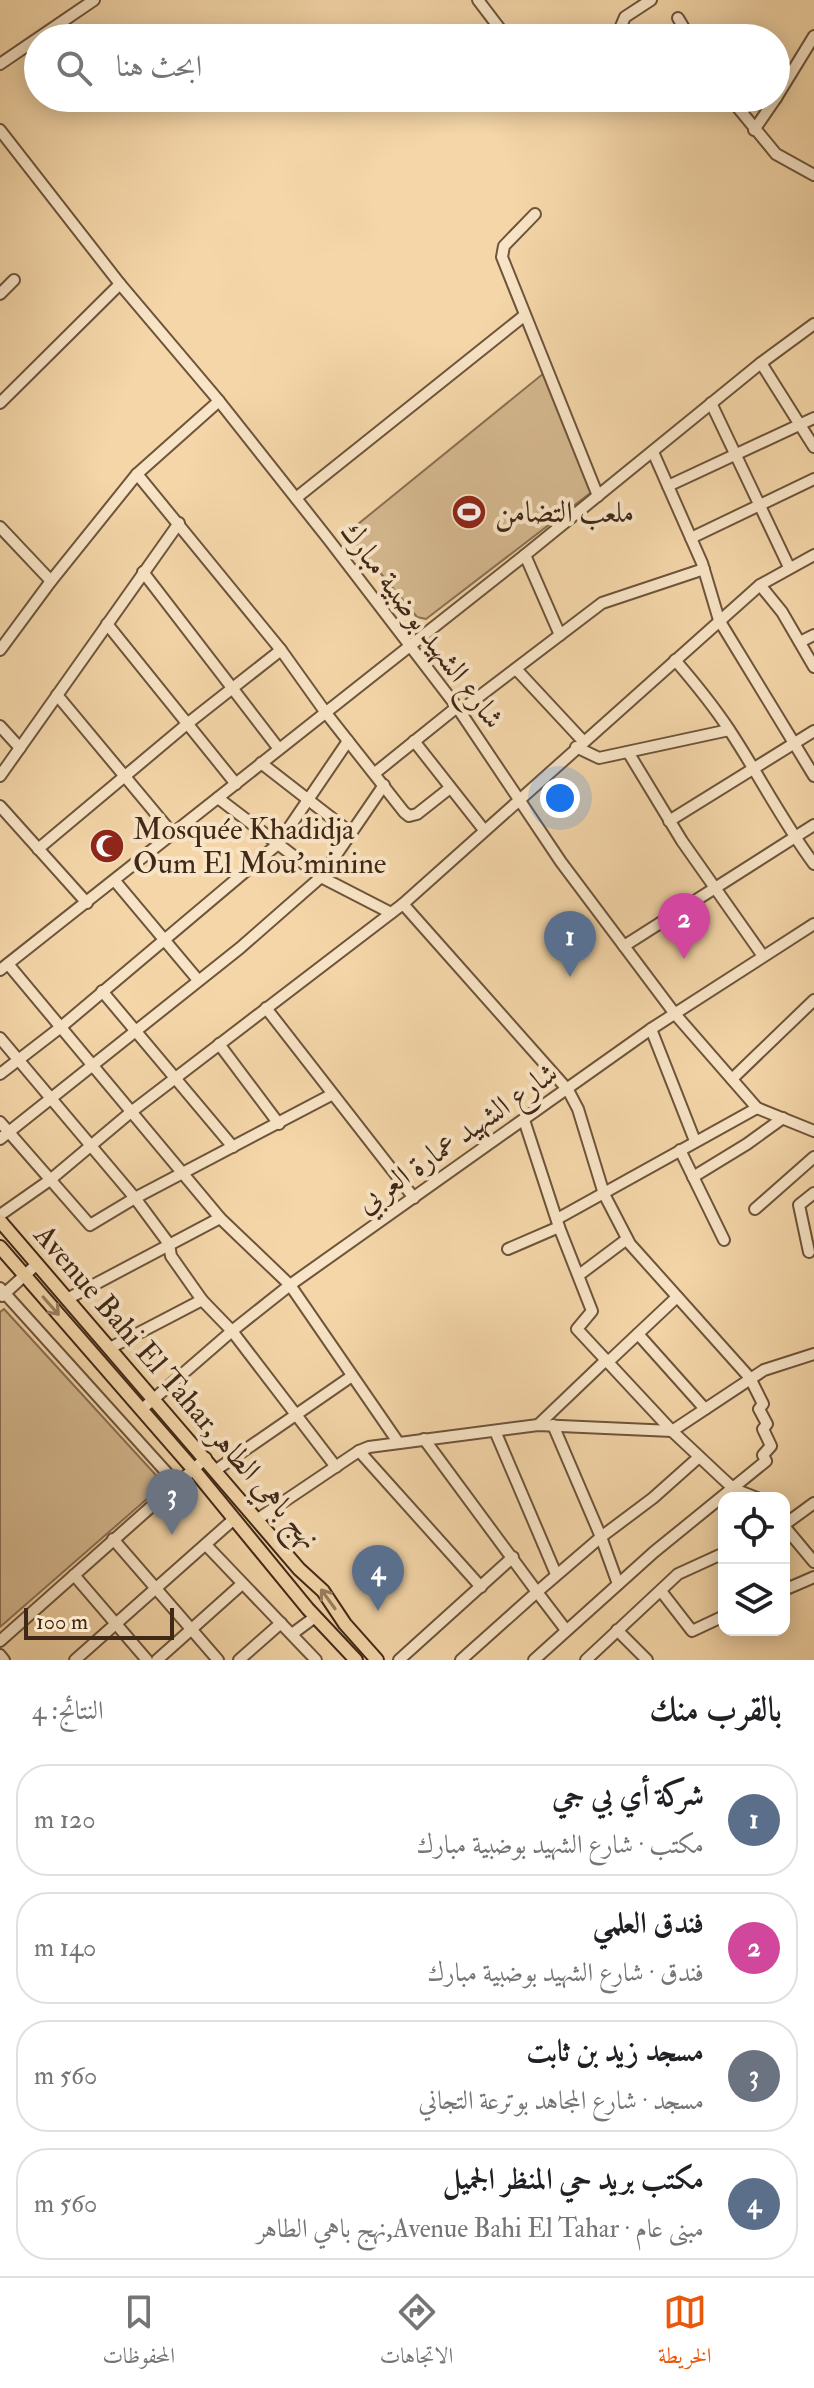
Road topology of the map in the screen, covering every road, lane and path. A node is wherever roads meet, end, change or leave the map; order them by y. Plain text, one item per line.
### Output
1 (94, 0) edge
2 (478, 0) edge
3 (651, 0) edge
4 (678, 18) dead end
5 (59, 24) edge
6 (496, 24) edge
7 (622, 24) edge
8 (682, 24) edge
9 (814, 36) edge
10 (24, 48) edge
11 (0, 64) edge
12 (790, 75) edge
13 (740, 112) edge
14 (766, 112) edge
15 (0, 130) edge
16 (754, 130) junction
17 (814, 175) edge
18 (535, 214) dead end
19 (14, 280) dead end
20 (120, 284) junction
21 (0, 294) edge
22 (525, 315) junction
23 (814, 324) edge
24 (761, 363) junction
25 (219, 401) junction
26 (0, 403) edge
27 (711, 403) junction
28 (814, 418) edge
29 (800, 425) junction
30 (814, 447) edge
31 (653, 452) junction
32 (736, 456) junction
33 (137, 474) junction
34 (814, 479) edge
35 (668, 486) junction
36 (598, 496) junction
37 (296, 498) junction
38 (760, 505) junction
39 (179, 523) junction
40 (0, 527) edge
41 (691, 538) junction
42 (525, 555) junction
43 (814, 555) edge
44 (789, 567) junction
45 (704, 569) junction
46 (143, 572) junction
47 (51, 581) junction
48 (760, 585) junction
49 (719, 620) junction
50 (107, 624) junction
51 (560, 635) junction
52 (814, 635) edge
53 (800, 642) junction
54 (410, 646) junction
55 (0, 650) edge
56 (281, 650) junction
57 (675, 660) junction
58 (814, 667) edge
59 (516, 669) junction
60 (233, 689) junction
61 (57, 695) junction
62 (458, 709) junction
63 (326, 713) junction
64 (187, 724) junction
65 (0, 726) edge
66 (729, 730) junction
67 (814, 731) edge
68 (348, 741) junction
69 (414, 741) junction
70 (580, 744) junction
71 (793, 744) junction
72 (20, 748) junction
73 (279, 749) junction
74 (628, 752) junction
75 (261, 763) junction
76 (752, 768) junction
77 (375, 773) junction
78 (0, 776) edge
79 (124, 776) junction
80 (814, 776) edge
81 (236, 784) junction
82 (384, 785) junction
83 (450, 788) junction
84 (218, 798) junction
85 (310, 799) junction
86 (518, 799) junction
87 (0, 806) edge
88 (669, 821) junction
89 (814, 825) edge
90 (484, 830) junction
91 (172, 833) junction
92 (351, 833) junction
93 (795, 838) junction
94 (278, 844) junction
95 (38, 849) junction
96 (814, 864) edge
97 (321, 877) junction
98 (115, 881) junction
99 (713, 887) junction
100 (87, 903) junction
101 (403, 904) junction
102 (391, 913) junction
103 (813, 926) edge
104 (164, 939) junction
105 (624, 946) junction
106 (763, 956) junction
107 (4, 967) edge
108 (198, 980) junction
109 (102, 991) junction
110 (814, 1000) edge
111 (266, 1008) junction
112 (675, 1014) junction
113 (61, 1027) junction
114 (651, 1029) junction
115 (134, 1031) junction
116 (0, 1038) edge
117 (219, 1044) junction
118 (18, 1061) junction
119 (90, 1065) junction
120 (0, 1074) edge
121 (175, 1078) junction
122 (732, 1079) junction
123 (568, 1090) junction
124 (331, 1095) junction
125 (49, 1098) junction
126 (757, 1108) junction
127 (131, 1112) junction
128 (783, 1118) junction
129 (524, 1120) junction
130 (0, 1122) edge
131 (279, 1124) junction
132 (814, 1131) edge
133 (4, 1135) edge
134 (695, 1141) junction
135 (90, 1146) junction
136 (233, 1147) junction
137 (680, 1150) junction
138 (814, 1157) edge
139 (182, 1172) junction
140 (693, 1177) junction
141 (50, 1180) junction
142 (814, 1193) edge
143 (604, 1194) junction
144 (135, 1198) junction
145 (414, 1198) junction
146 (755, 1209) dead end
147 (0, 1215) edge
148 (220, 1218) junction
149 (0, 1221) edge
150 (558, 1223) junction
151 (627, 1239) junction
152 (724, 1240) dead end
153 (169, 1244) junction
154 (0, 1247) edge
155 (508, 1249) dead end
156 (809, 1252) dead end
157 (37, 1264) junction
158 (579, 1275) junction
159 (24, 1276) junction
160 (290, 1285) junction
161 (1, 1293) edge
162 (677, 1297) junction
163 (67, 1299) junction
164 (202, 1300) junction
165 (232, 1331) junction
166 (638, 1334) junction
167 (110, 1348) junction
168 (814, 1354) edge
169 (607, 1361) junction
170 (352, 1376) junction
171 (750, 1378) junction
172 (153, 1399) junction
173 (705, 1409) junction
174 (141, 1410) junction
175 (296, 1415) junction
176 (538, 1425) junction
177 (553, 1425) junction
178 (495, 1431) junction
179 (672, 1431) junction
180 (424, 1439) junction
181 (398, 1442) junction
182 (359, 1451) junction
183 (699, 1457) junction
184 (206, 1458) junction
185 (336, 1467) junction
186 (194, 1470) junction
187 (216, 1470) junction
188 (177, 1484) junction
189 (734, 1489) junction
190 (742, 1492) edge
191 (814, 1503) edge
192 (234, 1519) junction
193 (258, 1519) junction
194 (790, 1521) edge
195 (790, 1533) edge
196 (601, 1537) junction
197 (113, 1539) junction
198 (206, 1545) junction
199 (718, 1556) edge
200 (513, 1557) junction
201 (814, 1562) edge
202 (556, 1574) junction
203 (74, 1575) junction
204 (814, 1577) edge
205 (242, 1584) junction
206 (618, 1584) junction
207 (481, 1587) junction
208 (790, 1587) edge
209 (156, 1589) junction
210 (661, 1591) junction
211 (537, 1592) junction
212 (315, 1617) junction
213 (718, 1619) edge
214 (281, 1623) junction
215 (116, 1624) junction
216 (191, 1629) junction
217 (566, 1630) junction
218 (617, 1630) junction
219 (292, 1634) junction
220 (0, 1641) edge
221 (0, 1655) edge
222 (4, 1660) edge
223 (75, 1660) edge
224 (147, 1660) edge
225 (157, 1660) edge
226 (218, 1660) edge
227 (239, 1660) edge
228 (316, 1660) edge
229 (356, 1660) edge
230 (377, 1660) edge
231 (399, 1660) edge
232 (461, 1660) edge
233 (534, 1660) edge
234 (586, 1660) edge
235 (647, 1660) edge

1 - 5 street
2 - 6 street
3 - 7 street
4 - 8 street
9 - 12 street
10 - 11 street
13 - 16 street
14 - 16 street
15 - 20 street, شارع الشهيد بوضبية مبارك
16 - 17 street
18 - 22 street
19 - 21 street
20 - 25 street, شارع الشهيد بوضبية مبارك
20 - 26 street
22 - 36 street
22 - 37 street
23 - 24 street
24 - 27 street
24 - 29 street
25 - 33 street
25 - 37 street, شارع الشهيد بوضبية مبارك
27 - 31 street
27 - 32 street
28 - 29 street
29 - 30 street
29 - 32 street
31 - 35 street
31 - 36 street
32 - 35 street
32 - 38 street
33 - 39 street
33 - 47 street
34 - 38 street
35 - 41 street
36 - 42 street
37 - 54 street, شارع الشهيد بوضبية مبارك
38 - 41 street
38 - 44 street
39 - 46 street
39 - 56 street
40 - 47 street
41 - 45 street
42 - 51 street
42 - 54 street
43 - 44 street
44 - 48 street
45 - 49 street
45 - 51 street
46 - 50 street
46 - 60 street
47 - 55 street
48 - 49 street
48 - 53 street
49 - 57 street
49 - 71 street
50 - 61 street
50 - 64 street
51 - 59 street
52 - 53 street
53 - 58 street
54 - 62 street, شارع الشهيد بوضبية مبارك
54 - 63 street
56 - 60 street
56 - 63 street
57 - 66 street
57 - 70 street
59 - 62 street
59 - 70 street
60 - 64 street
60 - 73 street
61 - 72 street
61 - 79 street
62 - 69 street
62 - 86 street, شارع الشهيد بوضبية مبارك
63 - 68 street
63 - 73 street
64 - 79 street
64 - 81 street
65 - 72 street
66 - 74 street
66 - 76 street
67 - 71 street
68 - 77 street
68 - 85 street
69 - 77 street
69 - 83 street
70 - 74 street
70 - 86 street
71 - 76 street
71 - 80 street
72 - 78 street
73 - 75 street
74 - 88 street
75 - 81 street
75 - 85 street
76 - 88 street
76 - 93 street
77 - 82 street
79 - 91 street
79 - 95 street
81 - 84 street
82 - 83 street
82 - 92 street
83 - 90 street
84 - 91 street
84 - 94 street
85 - 92 street
85 - 94 street
86 - 90 street
86 - 105 street, شارع الشهيد بوضبية مبارك
87 - 95 street
88 - 99 street
89 - 93 street
90 - 101 street
91 - 98 street
92 - 97 street
93 - 96 street
93 - 99 street
94 - 97 street
94 - 104 street
95 - 100 street
97 - 102 street
97 - 108 street
98 - 100 street
98 - 104 street
99 - 105 street
99 - 106 street
100 - 107 street
101 - 102 street
101 - 123 street
102 - 111 street
103 - 106 street, شارع الشهيد عمارة العربي
104 - 108 street
104 - 109 street
105 - 112 street, شارع الشهيد بوضبية مبارك
106 - 112 street, شارع الشهيد عمارة العربي
107 - 113 street
108 - 115 street
109 - 113 street
109 - 115 street
110 - 122 street
111 - 117 street
111 - 124 street
112 - 114 street, شارع الشهيد عمارة العربي
112 - 122 street, شارع الشهيد بوضبية مبارك
113 - 118 street
113 - 119 street
114 - 123 street, شارع الشهيد عمارة العربي
114 - 134 street
115 - 119 street
115 - 121 street
116 - 118 street
117 - 121 street
117 - 131 street
118 - 120 street
118 - 125 street
119 - 125 street
119 - 127 street
121 - 127 street
121 - 136 street
122 - 126 street, شارع الشهيد بوضبية مبارك
123 - 129 street, شارع الشهيد عمارة العربي
123 - 143 street
124 - 131 street
124 - 145 street
125 - 133 street
125 - 135 street
126 - 128 street, شارع الشهيد بوضبية مبارك
126 - 134 street
127 - 135 street
127 - 139 street
128 - 132 street, شارع الشهيد بوضبية مبارك
128 - 140 street
129 - 145 street, شارع الشهيد عمارة العربي
129 - 150 street
130 - 133 street
131 - 136 street
133 - 141 street
134 - 137 street
135 - 141 street
135 - 144 street
136 - 139 street
137 - 140 street
137 - 143 street
138 - 146 street
139 - 144 street
139 - 148 street
140 - 152 street
141 - 144 street
141 - 147 street
142 - 156 street
143 - 150 street
143 - 151 street
144 - 153 street
145 - 160 street, شارع الشهيد عمارة العربي
148 - 153 street
148 - 160 street
149 - 157 main road, Avenue Bahi El Tahar,نهج باهي الطاهر
150 - 155 street
150 - 158 street
151 - 158 street
151 - 162 street
153 - 163 street
153 - 164 street
154 - 159 main road, Avenue Bahi El Tahar,نهج باهي الطاهر
157 - 159 street
157 - 163 main road, Avenue Bahi El Tahar,نهج باهي الطاهر
158 - 169 street
159 - 161 street
159 -> 174 main road, Avenue Bahi El Tahar,نهج باهي الطاهر
160 - 165 street, شارع الشهيد عمارة العربي
160 - 170 street
161 - 188 street
162 - 166 street
162 - 171 street
163 - 167 main road, Avenue Bahi El Tahar,نهج باهي الطاهر
164 - 165 street
164 - 167 street
165 - 172 street, شارع الشهيد عمارة العربي
165 - 175 street
166 - 169 street
166 - 173 street
167 - 172 main road, Avenue Bahi El Tahar,نهج باهي الطاهر
168 - 171 street
169 - 176 street
169 - 179 street
170 - 175 street
170 - 181 street
171 - 173 street
171 - 189 street
172 - 174 street, شارع الشهيد عمارة العربي
172 - 184 main road, Avenue Bahi El Tahar,نهج باهي الطاهر
173 - 179 street
174 - 186 main road, Avenue Bahi El Tahar,نهج باهي الطاهر
175 - 185 street
175 - 187 street
176 - 177 street
176 - 178 street
177 - 179 street
177 - 196 street
178 - 180 street
178 - 202 street
179 - 183 street
180 - 181 street
180 - 200 street
181 - 182 street
182 - 185 street
182 - 207 street
183 - 189 street
183 - 196 street
184 - 186 street
184 - 187 main road, Avenue Bahi El Tahar,نهج باهي الطاهر
185 - 193 street
186 - 188 street
186 - 192 main road, Avenue Bahi El Tahar,نهج باهي الطاهر
187 - 193 main road, Avenue Bahi El Tahar,نهج باهي الطاهر
188 - 197 street
189 - 190 street
189 - 206 street
191 - 194 street
192 - 198 street
192 - 212 main road, Avenue Bahi El Tahar,نهج باهي الطاهر
230 -> 193 main road, Avenue Bahi El Tahar,نهج باهي الطاهر
195 - 201 street
196 - 202 street
196 - 206 street
197 - 203 street
197 - 209 street
198 - 205 street
198 - 209 street
199 - 210 street
200 - 207 street
200 - 211 street
202 - 211 street
203 - 215 street
203 - 220 street
204 - 208 street
205 - 214 street
205 - 216 street
206 - 217 street
207 - 231 street
209 - 215 street
209 - 216 street
210 - 213 street
210 - 218 street
211 - 217 street
211 - 232 street
212 - 219 street
212 - 229 main road, Avenue Bahi El Tahar,نهج باهي الطاهر
214 - 219 street
214 - 227 street
215 - 223 street
215 - 224 street
216 - 225 street
216 - 226 street
217 - 233 street
218 - 234 street
218 - 235 street
219 - 228 street
221 - 222 street

